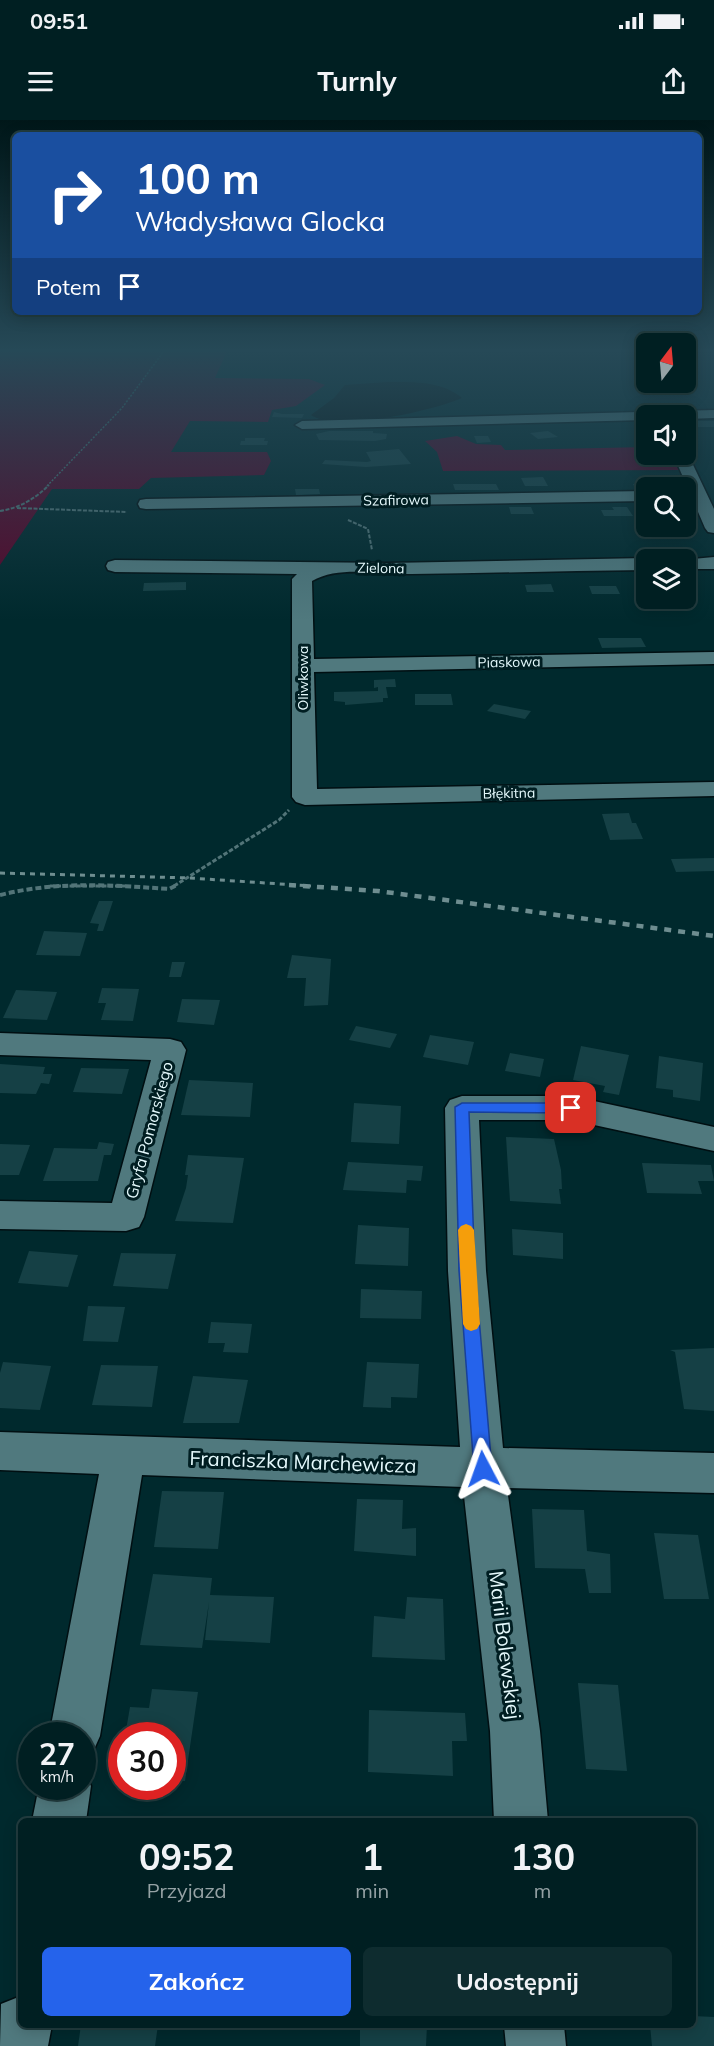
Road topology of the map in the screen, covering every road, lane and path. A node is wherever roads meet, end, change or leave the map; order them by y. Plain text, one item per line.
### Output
1 (91, 441) edge
2 (636, 496) edge
3 (696, 500) edge
4 (146, 504) dead end
5 (0, 511) edge
6 (714, 528) edge
7 (714, 563) edge
8 (636, 564) edge
9 (696, 564) edge
10 (115, 566) dead end
11 (320, 569) junction
12 (714, 658) edge
13 (303, 666) junction
14 (714, 789) edge
15 (305, 797) junction
16 (0, 895) edge
17 (0, 1044) edge
18 (714, 1139) edge
19 (0, 1215) edge
20 (0, 1451) edge
21 (124, 1455) junction
22 (483, 1469) junction
23 (714, 1473) edge
24 (76, 1722) edge
25 (62, 1800) edge
26 (59, 1818) edge
27 (521, 1818) edge
28 (21, 2028) edge
29 (534, 2028) edge
30 (18, 2046) edge
31 (536, 2046) edge

1 - 5 path
2 - 4 street, Szafirowa
3 - 6 street
7 - 9 street
8 - 11 street, Zielona
10 - 11 street, Zielona
11 - 13 street, Oliwkowa
12 - 13 street, Piaskowa
13 - 15 street, Oliwkowa
14 - 15 street, Błękitna
15 - 16 path
17 - 19 street, Gryfa Pomorskiego
18 - 22 street, Marii Bolewskiej
20 - 21 street, Franciszka Marchewicza
21 - 22 street, Franciszka Marchewicza
21 - 24 street
22 - 23 street, Franciszka Marchewicza
22 - 27 street, Marii Bolewskiej
25 - 26 street
28 - 30 street
29 - 31 street

